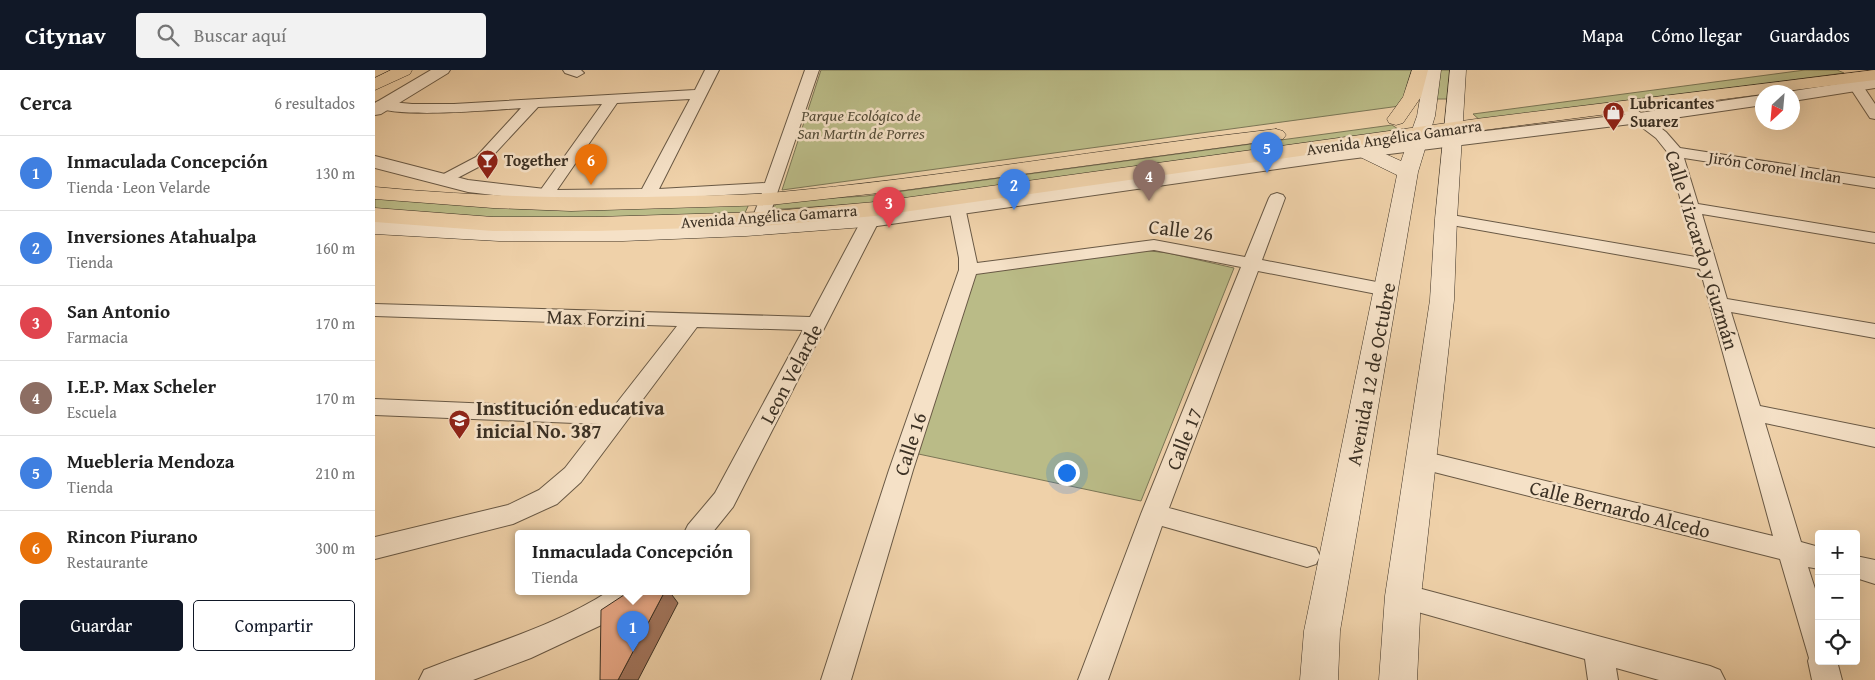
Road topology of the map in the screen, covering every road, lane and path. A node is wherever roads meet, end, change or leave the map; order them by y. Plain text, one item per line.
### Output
1 (404, 70) edge
2 (442, 70) edge
3 (712, 70) edge
4 (812, 70) edge
5 (1420, 70) edge
6 (1433, 70) edge
7 (1458, 70) edge
8 (1874, 78) edge
9 (1673, 83) dead end
10 (375, 85) edge
11 (1855, 86) junction
12 (700, 94) junction
13 (1800, 95) edge
14 (613, 98) junction
15 (1755, 101) edge
16 (535, 103) junction
17 (378, 107) edge
18 (1632, 113) junction
19 (1875, 115) edge
20 (1396, 120) junction
21 (1453, 127) junction
22 (1421, 131) junction
23 (1363, 151) junction
24 (1675, 152) junction
25 (375, 162) edge
26 (1408, 172) junction
27 (444, 180) junction
28 (1875, 183) edge
29 (487, 189) junction
30 (375, 193) edge
31 (551, 194) junction
32 (648, 194) junction
33 (1277, 198) dead end
34 (467, 201) junction
35 (767, 202) junction
36 (957, 207) junction
37 (1693, 208) junction
38 (375, 215) edge
39 (873, 215) junction
40 (1446, 219) junction
41 (375, 227) edge
42 (1875, 238) edge
43 (1253, 264) junction
44 (1709, 265) junction
45 (968, 270) junction
46 (1387, 290) junction
47 (1721, 304) junction
48 (375, 310) edge
49 (691, 321) junction
50 (817, 324) junction
51 (1875, 331) edge
52 (375, 407) edge
53 (1751, 412) junction
54 (619, 417) junction
55 (1875, 438) edge
56 (1422, 460) junction
57 (1154, 514) junction
58 (699, 530) edge
59 (375, 548) edge
60 (1791, 551) junction
61 (1307, 556) dead end
62 (1815, 557) edge
63 (1860, 568) edge
64 (1875, 572) edge
65 (625, 595) edge
66 (1403, 596) junction
67 (1815, 635) edge
68 (1598, 649) junction
69 (1823, 665) edge
70 (434, 680) edge
71 (836, 680) edge
72 (1093, 680) edge
73 (1319, 680) edge
74 (1398, 680) edge
75 (1603, 680) edge
76 (1710, 680) edge
77 (1827, 680) edge

1 - 10 main road
2 - 17 street
3 - 12 street
4 - 35 street
5 - 20 main road
6 - 22 main road, Avenida 12 de Octubre
7 - 21 main road
8 - 11 street, Avenida Angélica Gamarra
8 - 18 main road, Avenida Angélica Gamarra
9 - 21 main road, Avenida Angélica Gamarra
11 - 13 street, Avenida Angélica Gamarra
11 - 19 street
12 - 14 street
12 - 32 street
14 - 16 street
14 - 31 street
15 - 18 street, Avenida Angélica Gamarra
16 - 17 street
16 - 27 street
18 - 21 street, Avenida Angélica Gamarra
18 - 24 street, Calle Vizcardo y Guzmán
20 - 22 main road, Avenida Angélica Gamarra
20 - 35 main road, Avenida Angélica Gamarra
21 - 22 main road, Avenida Angélica Gamarra
21 - 40 main road
22 - 23 street, Avenida Angélica Gamarra
22 - 26 main road, Avenida 12 de Octubre
22 - 39 main road, Avenida Angélica Gamarra
23 - 26 main road
23 - 36 street, Avenida Angélica Gamarra
24 - 28 street, Jirón Coronel Inclan
24 - 37 street, Calle Vizcardo y Guzmán
25 - 27 street, Avenida Angélica Gamarra
26 - 46 main road, Avenida 12 de Octubre
27 - 29 street, Avenida Angélica Gamarra
29 - 31 street, Avenida Angélica Gamarra
29 - 34 street
30 - 34 main road
31 - 32 street, Avenida Angélica Gamarra
31 - 34 main road
31 - 35 main road, Avenida Angélica Gamarra
32 - 35 street, Avenida Angélica Gamarra
33 - 43 street, Calle 17
35 - 38 main road, Avenida Angélica Gamarra
35 - 39 main road, Avenida Angélica Gamarra
36 - 39 street, Avenida Angélica Gamarra
36 - 45 street, Calle 16
37 - 42 street
37 - 44 street, Calle Vizcardo y Guzmán
39 - 41 main road, Avenida Angélica Gamarra
39 - 50 street, Leon Velarde
40 - 44 street
40 - 56 main road
43 - 45 street, Calle 26
43 - 46 street, Calle 26
43 - 57 street, Calle 17
44 - 47 street, Calle Vizcardo y Guzmán
45 - 71 street, Calle 16
46 - 73 main road, Avenida 12 de Octubre
47 - 51 street
47 - 53 street, Calle Vizcardo y Guzmán
48 - 49 street, Max Forzini
49 - 50 street, Max Forzini
49 - 54 street
50 - 58 street, Leon Velarde
52 - 54 street
53 - 55 street
53 - 60 street, Calle Vizcardo y Guzmán
54 - 59 street
56 - 60 street, Calle Bernardo Alcedo
56 - 66 main road
57 - 61 street
57 - 72 street, Calle 17
60 - 62 street, Calle Bernardo Alcedo
60 - 67 street, Calle Vizcardo y Guzmán
63 - 64 street
65 - 70 street
66 - 68 street
66 - 74 main road
68 - 75 street
68 - 76 street
69 - 77 street

